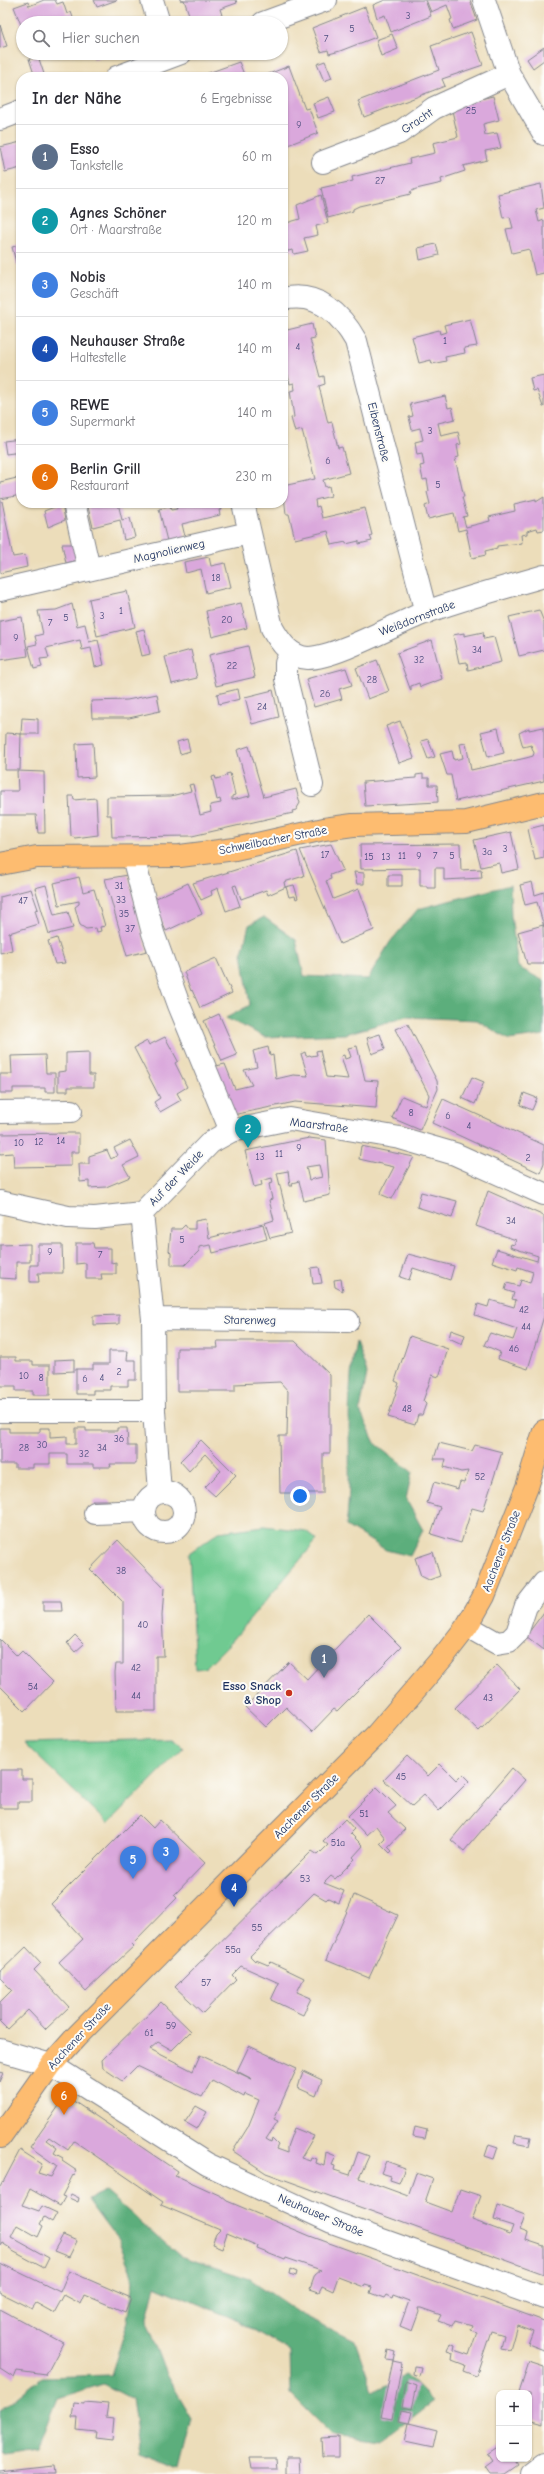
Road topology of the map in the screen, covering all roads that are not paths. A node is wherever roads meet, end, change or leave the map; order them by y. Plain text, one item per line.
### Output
1 (152, 0) edge
2 (326, 0) edge
3 (484, 0) edge
4 (157, 16) edge
5 (282, 16) edge
6 (164, 60) edge
7 (143, 72) edge
8 (509, 74) junction
9 (16, 113) edge
10 (0, 119) edge
11 (544, 134) edge
12 (323, 162) dead end
13 (288, 298) edge
14 (75, 508) edge
15 (244, 508) edge
16 (249, 533) junction
17 (89, 569) junction
18 (544, 576) edge
19 (0, 590) edge
20 (426, 613) junction
21 (291, 653) junction
22 (312, 785) dead end
23 (544, 803) edge
24 (133, 857) junction
25 (0, 864) edge
26 (71, 1111) dead end
27 (0, 1112) edge
28 (231, 1131) junction
29 (544, 1194) edge
30 (0, 1202) edge
31 (142, 1213) junction
32 (153, 1320) junction
33 (348, 1321) dead end
34 (154, 1411) junction
35 (0, 1412) edge
36 (544, 1431) edge
37 (160, 1492) junction
38 (144, 1511) junction
39 (95, 1512) dead end
40 (544, 1583) edge
41 (467, 1626) junction
42 (0, 2050) edge
43 (51, 2065) junction
44 (0, 2137) edge
45 (544, 2298) edge
46 (544, 2464) edge
47 (530, 2474) edge

1 - 4 street
2 - 5 street
3 - 8 street
6 - 7 street
8 - 11 street
8 - 12 street, Gracht
9 - 10 street
13 - 20 street, Eibenstraße
14 - 17 street
15 - 16 street
16 - 17 street, Magnolienweg
16 - 21 street
17 - 19 street, Magnolienweg
18 - 20 street, Weißdornstraße
20 - 21 street, Weißdornstraße
21 - 22 street
23 - 24 main road, Schweilbacher Straße
24 - 25 main road, Schweilbacher Straße
24 - 28 street
26 - 27 street
28 - 29 street, Maarstraße
28 - 31 street, Auf der Weide
30 - 31 street, Auf der Weide
31 - 32 street
32 - 33 street, Starenweg
32 - 34 street
34 - 35 street
34 - 37 street
36 - 41 main road, Aachener Straße
37 - 38 street
37 - 38 street
38 - 39 street
40 - 41 street
41 - 43 main road, Aachener Straße
42 - 43 street, Neuhauser Straße
43 - 44 main road, Aachener Straße
43 - 45 street, Neuhauser Straße
46 - 47 street

